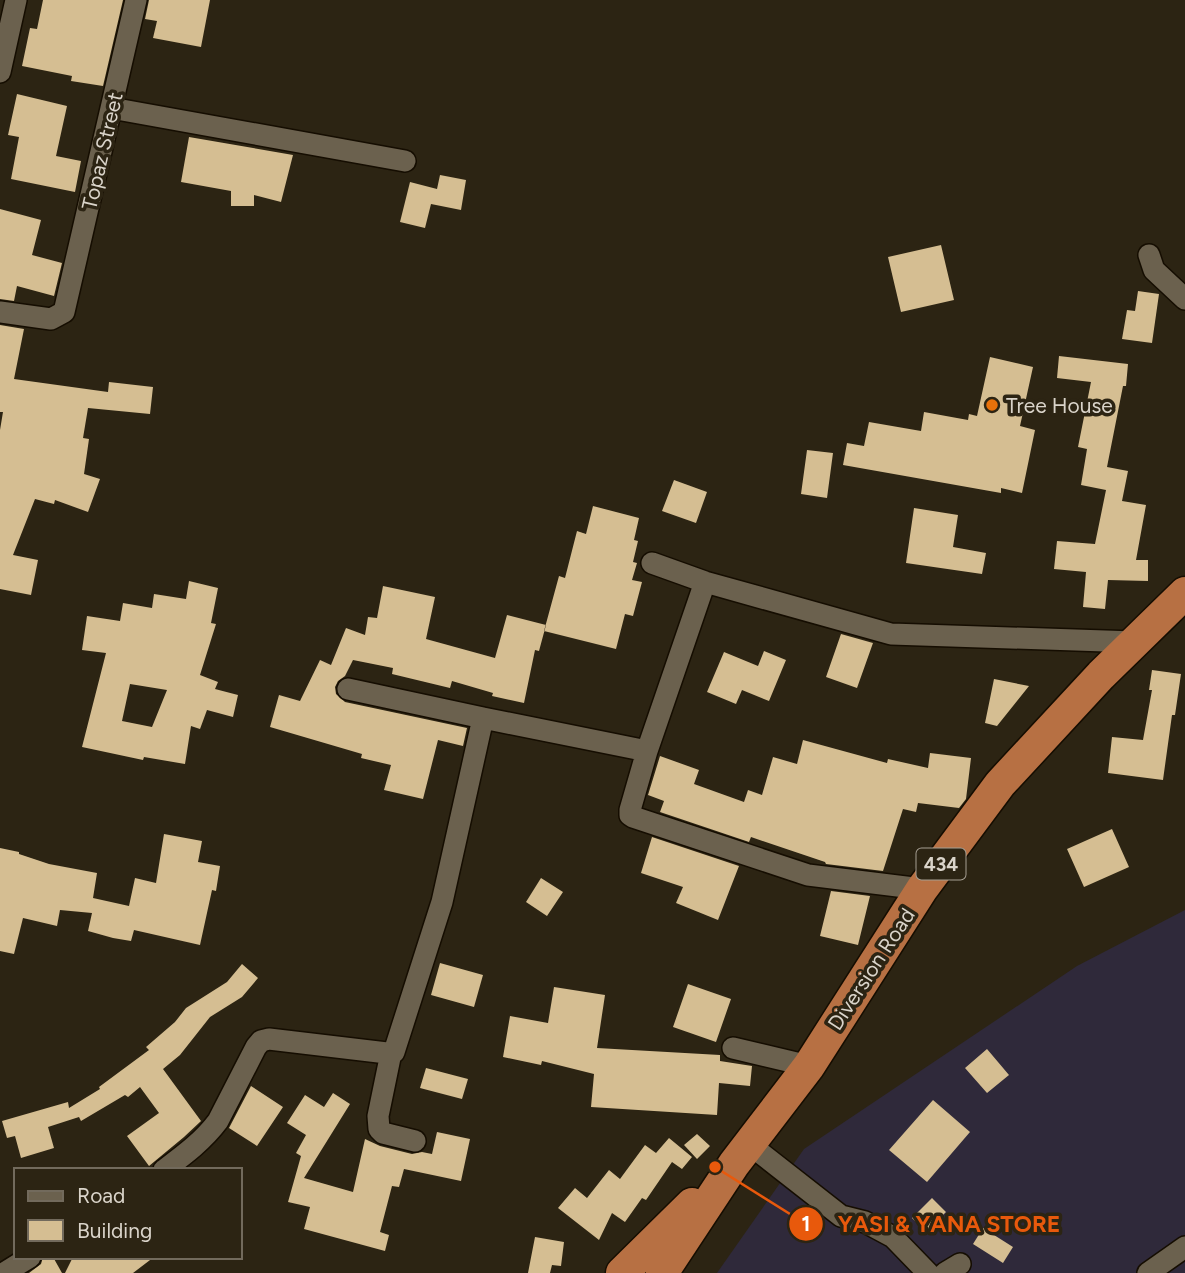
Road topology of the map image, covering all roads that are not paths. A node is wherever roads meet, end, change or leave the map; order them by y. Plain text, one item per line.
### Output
1 (16, 0) edge
2 (136, 0) edge
3 (0, 72) edge
4 (111, 108) junction
5 (405, 161) dead end
6 (1149, 255) dead end
7 (1185, 299) edge
8 (0, 312) edge
9 (652, 563) dead end
10 (705, 582) junction
11 (1185, 593) edge
12 (1135, 642) junction
13 (348, 689) dead end
14 (483, 718) junction
15 (647, 751) junction
16 (922, 889) junction
17 (733, 1048) dead end
18 (391, 1053) junction
19 (809, 1066) junction
20 (415, 1141) dead end
21 (742, 1154) junction
22 (166, 1168) edge
23 (1185, 1247) edge
24 (27, 1259) edge
25 (4, 1273) edge
26 (622, 1273) edge
27 (662, 1273) edge
28 (928, 1273) edge
29 (1148, 1273) edge

1 - 3 street
2 - 4 street, Topaz Street
4 - 5 street
4 - 8 street, Topaz Street
6 - 7 street
9 - 10 street
10 - 12 street
10 - 15 street
11 - 12 highway, Diversion Road / 434
12 - 16 highway, Diversion Road / 434
13 - 14 street
14 - 15 street
14 - 18 street
15 - 16 street
16 - 19 highway, Diversion Road / 434
17 - 19 street
18 - 20 street
18 - 22 street
19 - 21 highway, Diversion Road / 434
21 - 26 highway, 434
21 - 27 highway, 434
21 - 28 street
23 - 29 street
24 - 25 street

